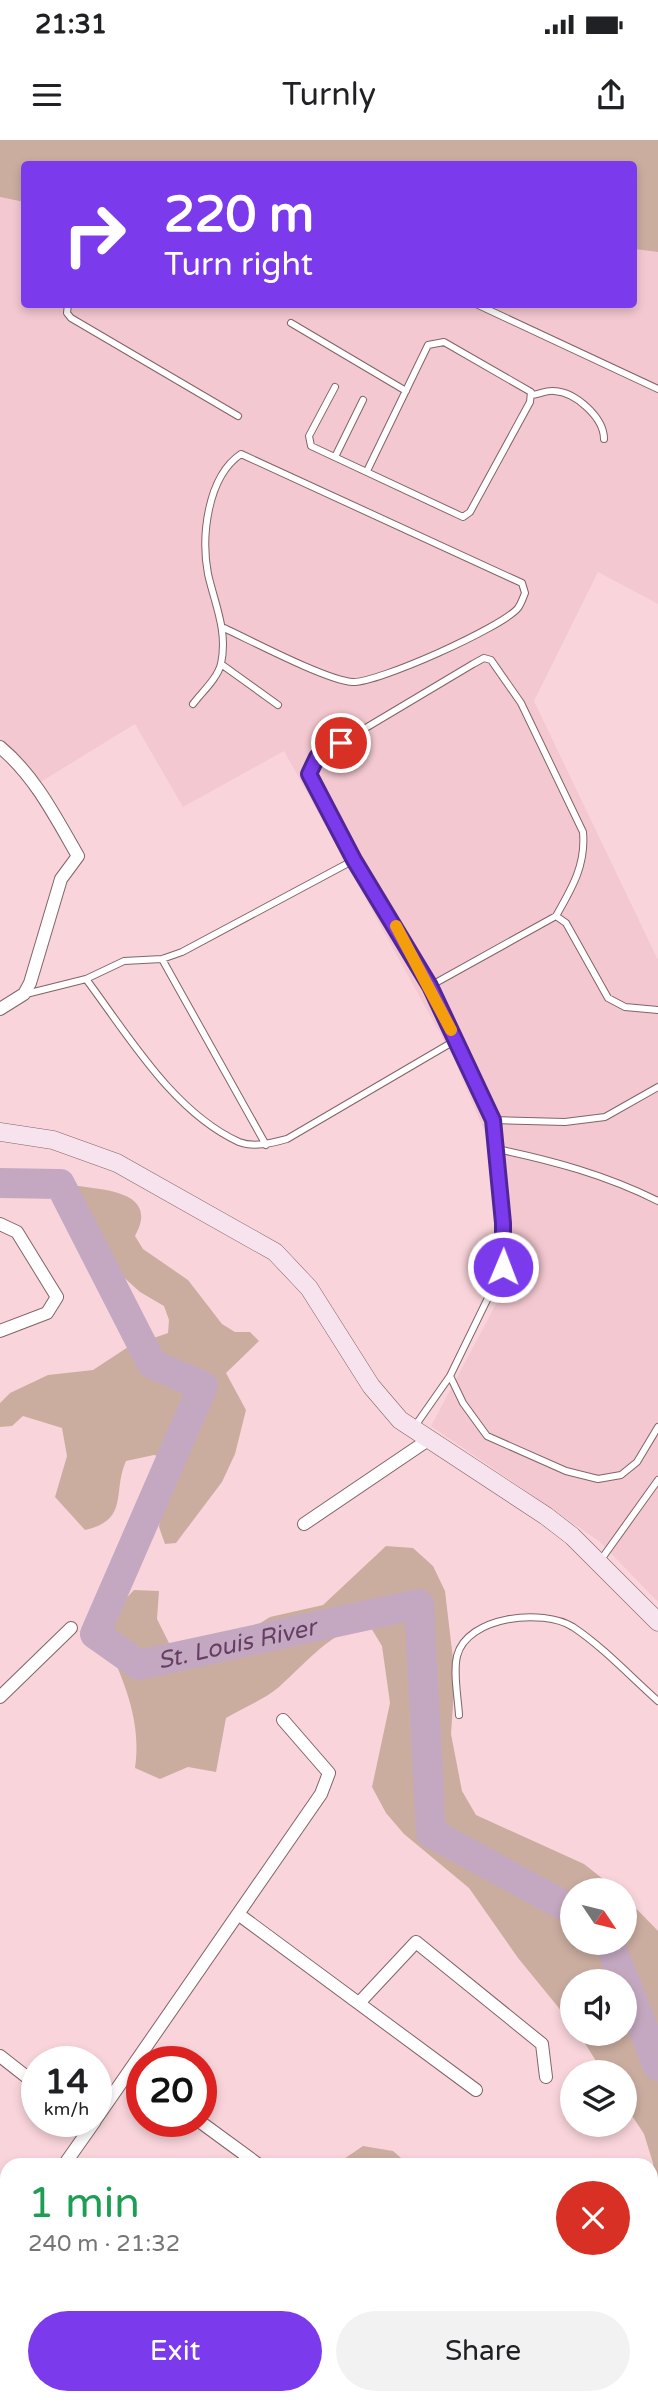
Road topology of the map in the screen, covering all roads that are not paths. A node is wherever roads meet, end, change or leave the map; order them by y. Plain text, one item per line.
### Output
1 (68, 308) edge
2 (485, 308) edge
3 (291, 323) dead end
4 (335, 387) dead end
5 (658, 389) edge
6 (406, 391) junction
7 (532, 395) junction
8 (363, 400) dead end
9 (238, 416) dead end
10 (604, 439) dead end
11 (335, 457) junction
12 (367, 471) junction
13 (224, 628) junction
14 (221, 664) junction
15 (193, 704) dead end
16 (278, 705) dead end
17 (0, 747) edge
18 (354, 860) junction
19 (556, 916) junction
20 (162, 959) junction
21 (86, 979) junction
22 (430, 986) junction
23 (24, 994) junction
24 (0, 1009) edge
25 (658, 1010) edge
26 (456, 1040) junction
27 (658, 1087) edge
28 (493, 1120) junction
29 (0, 1132) edge
30 (267, 1145) junction
31 (497, 1149) junction
32 (658, 1201) edge
33 (0, 1224) edge
34 (0, 1331) edge
35 (450, 1376) junction
36 (658, 1427) edge
37 (420, 1436) junction
38 (658, 1480) edge
39 (304, 1524) dead end
40 (599, 1562) junction
41 (658, 1622) edge
42 (71, 1628) dead end
43 (0, 1697) edge
44 (658, 1702) edge
45 (460, 1715) dead end
46 (283, 1720) dead end
47 (238, 1914) junction
48 (359, 2003) junction
49 (148, 2046) edge
50 (0, 2056) edge
51 (21, 2072) edge
52 (126, 2077) edge
53 (546, 2077) dead end
54 (476, 2090) dead end
55 (112, 2095) edge
56 (217, 2134) edge
57 (82, 2137) edge
58 (68, 2158) edge
59 (249, 2158) edge

1 - 9 lane
2 - 5 lane
3 - 6 lane
4 - 11 lane
6 - 7 lane
6 - 12 lane
7 - 10 lane
7 - 12 lane
8 - 11 lane
11 - 12 lane
13 - 13 lane
13 - 14 lane
14 - 15 lane
14 - 16 lane
17 - 23 street
18 - 19 lane
18 - 20 lane
18 - 22 lane
19 - 22 lane
19 - 25 lane
20 - 21 lane
20 - 30 lane
21 - 23 lane
21 - 30 lane
22 - 26 lane
23 - 24 street
26 - 28 lane
26 - 30 lane
27 - 28 lane
28 - 31 lane
29 - 37 main road
31 - 32 lane
31 - 35 lane
33 - 34 street
35 - 36 lane
35 - 37 lane
37 - 39 street
37 - 40 main road
38 - 40 lane
40 - 41 main road
42 - 43 street
44 - 45 lane
46 - 47 street
47 - 48 street
47 - 49 street
48 - 53 street
48 - 54 street
50 - 51 street
52 - 55 street
56 - 59 street
57 - 58 street

